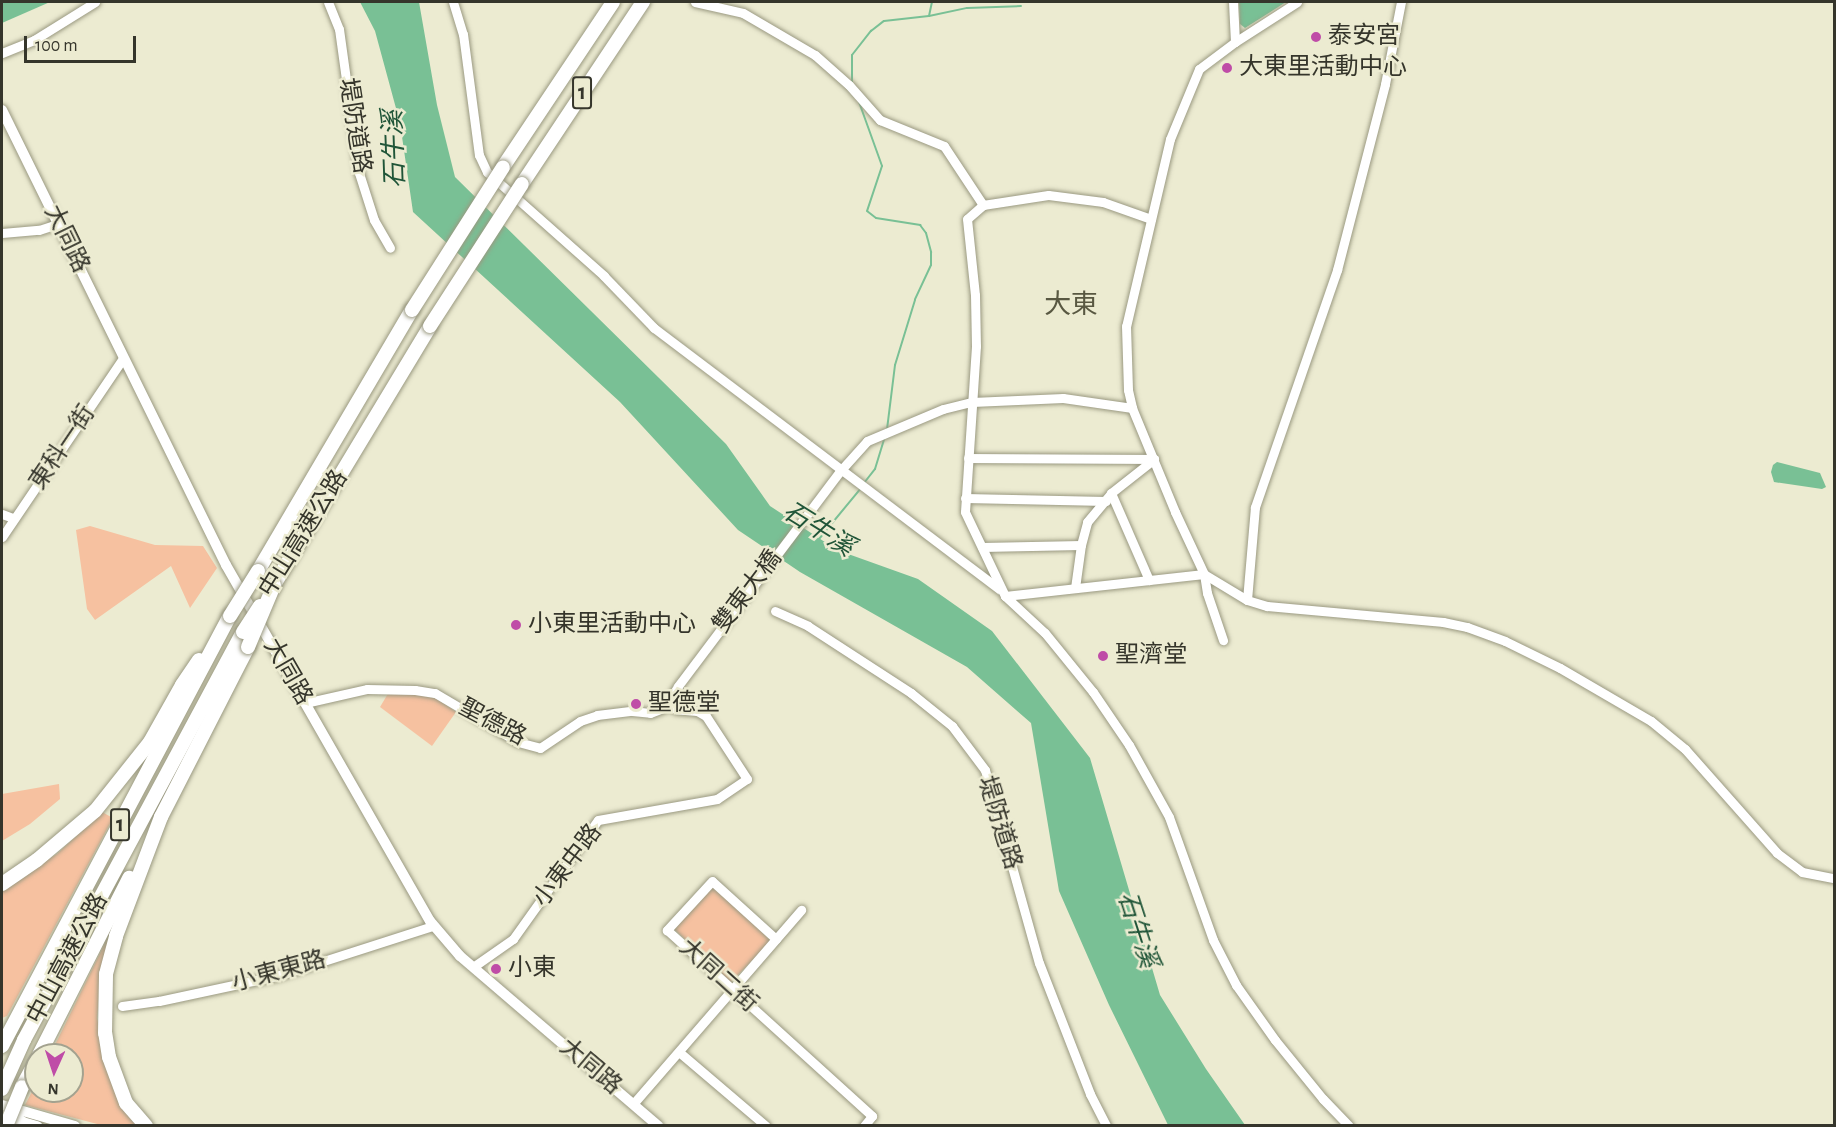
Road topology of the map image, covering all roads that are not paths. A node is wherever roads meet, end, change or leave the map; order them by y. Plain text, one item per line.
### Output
1 (95, 2) edge
2 (328, 2) edge
3 (453, 2) edge
4 (613, 2) edge
5 (643, 2) edge
6 (695, 2) edge
7 (1233, 2) edge
8 (1297, 2) edge
9 (1401, 2) edge
10 (1235, 42) junction
11 (2, 53) edge
12 (2, 110) edge
13 (983, 205) junction
14 (1150, 219) junction
15 (58, 224) junction
16 (2, 233) edge
17 (390, 248) dead end
18 (123, 358) junction
19 (972, 402) junction
20 (1132, 408) junction
21 (968, 458) junction
22 (1154, 459) junction
23 (841, 470) junction
24 (1109, 497) junction
25 (965, 498) junction
26 (2, 514) edge
27 (13, 518) junction
28 (2, 537) edge
29 (1081, 545) junction
30 (982, 547) junction
31 (1204, 574) junction
32 (1149, 580) junction
33 (274, 585) junction
34 (1076, 588) junction
35 (1003, 593) junction
36 (1247, 600) junction
37 (775, 611) dead end
38 (230, 616) junction
39 (1223, 640) dead end
40 (305, 703) junction
41 (671, 705) junction
42 (161, 817) junction
43 (1834, 878) edge
44 (2, 884) edge
45 (801, 910) dead end
46 (433, 926) junction
47 (776, 939) junction
48 (473, 966) junction
49 (733, 989) junction
50 (122, 1006) dead end
51 (4, 1039) edge
52 (45, 1043) edge
53 (679, 1052) junction
54 (24, 1084) edge
55 (2, 1089) edge
56 (633, 1104) junction
57 (2, 1105) edge
58 (2, 1116) edge
59 (16, 1123) edge
60 (38, 1125) edge
61 (75, 1125) edge
62 (146, 1125) edge
63 (658, 1125) edge
64 (766, 1125) edge
65 (864, 1125) edge
66 (1106, 1125) edge
67 (1349, 1125) edge

1 - 11 street
2 - 17 street, 堤防道路
3 - 23 street
4 - 38 highway, 中山高速公路 / 1, bridge
5 - 33 highway, 中山高速公路 / 1, bridge
6 - 13 street
7 - 10 street
8 - 10 street
9 - 36 street
10 - 14 street
12 - 15 main road, 大同路
13 - 14 street
13 - 19 street
14 - 20 street
15 - 16 street
15 - 18 main road, 大同路
18 - 27 street, 東科一街
18 - 40 main road, 大同路
19 - 20 street, 雙東大橋
19 - 21 street
19 - 23 street, 雙東大橋
20 - 22 street
21 - 22 street
21 - 25 street
22 - 24 street
22 - 31 street
23 - 35 street
23 - 41 street, 雙東大橋
24 - 25 street
24 - 29 street
24 - 32 street
25 - 30 street
26 - 27 street
27 - 28 street, 東科一街
29 - 30 street
29 - 34 street
30 - 35 street
31 - 32 street
31 - 36 street
31 - 39 street
32 - 34 street
33 - 42 highway, bridge
33 - 55 highway, 中山高速公路 / 1, bridge
34 - 35 street
35 - 67 street
36 - 43 street
37 - 66 street, 堤防道路
38 - 44 highway
38 - 51 highway, 中山高速公路 / 1
40 - 41 street, 聖德路
40 - 46 main road, 大同路
41 - 48 street, 小東中路
42 - 52 highway
42 - 62 highway
45 - 47 street
46 - 48 main road, 大同路
46 - 50 street, 小東東路
47 - 49 street
47 - 49 street, 大同二街
48 - 56 main road, 大同路
49 - 53 street
49 - 65 street, 大同二街
53 - 56 street
53 - 64 street
54 - 59 highway, bridge
56 - 63 main road, 大同路
57 - 61 main road
58 - 59 main road
59 - 60 main road

